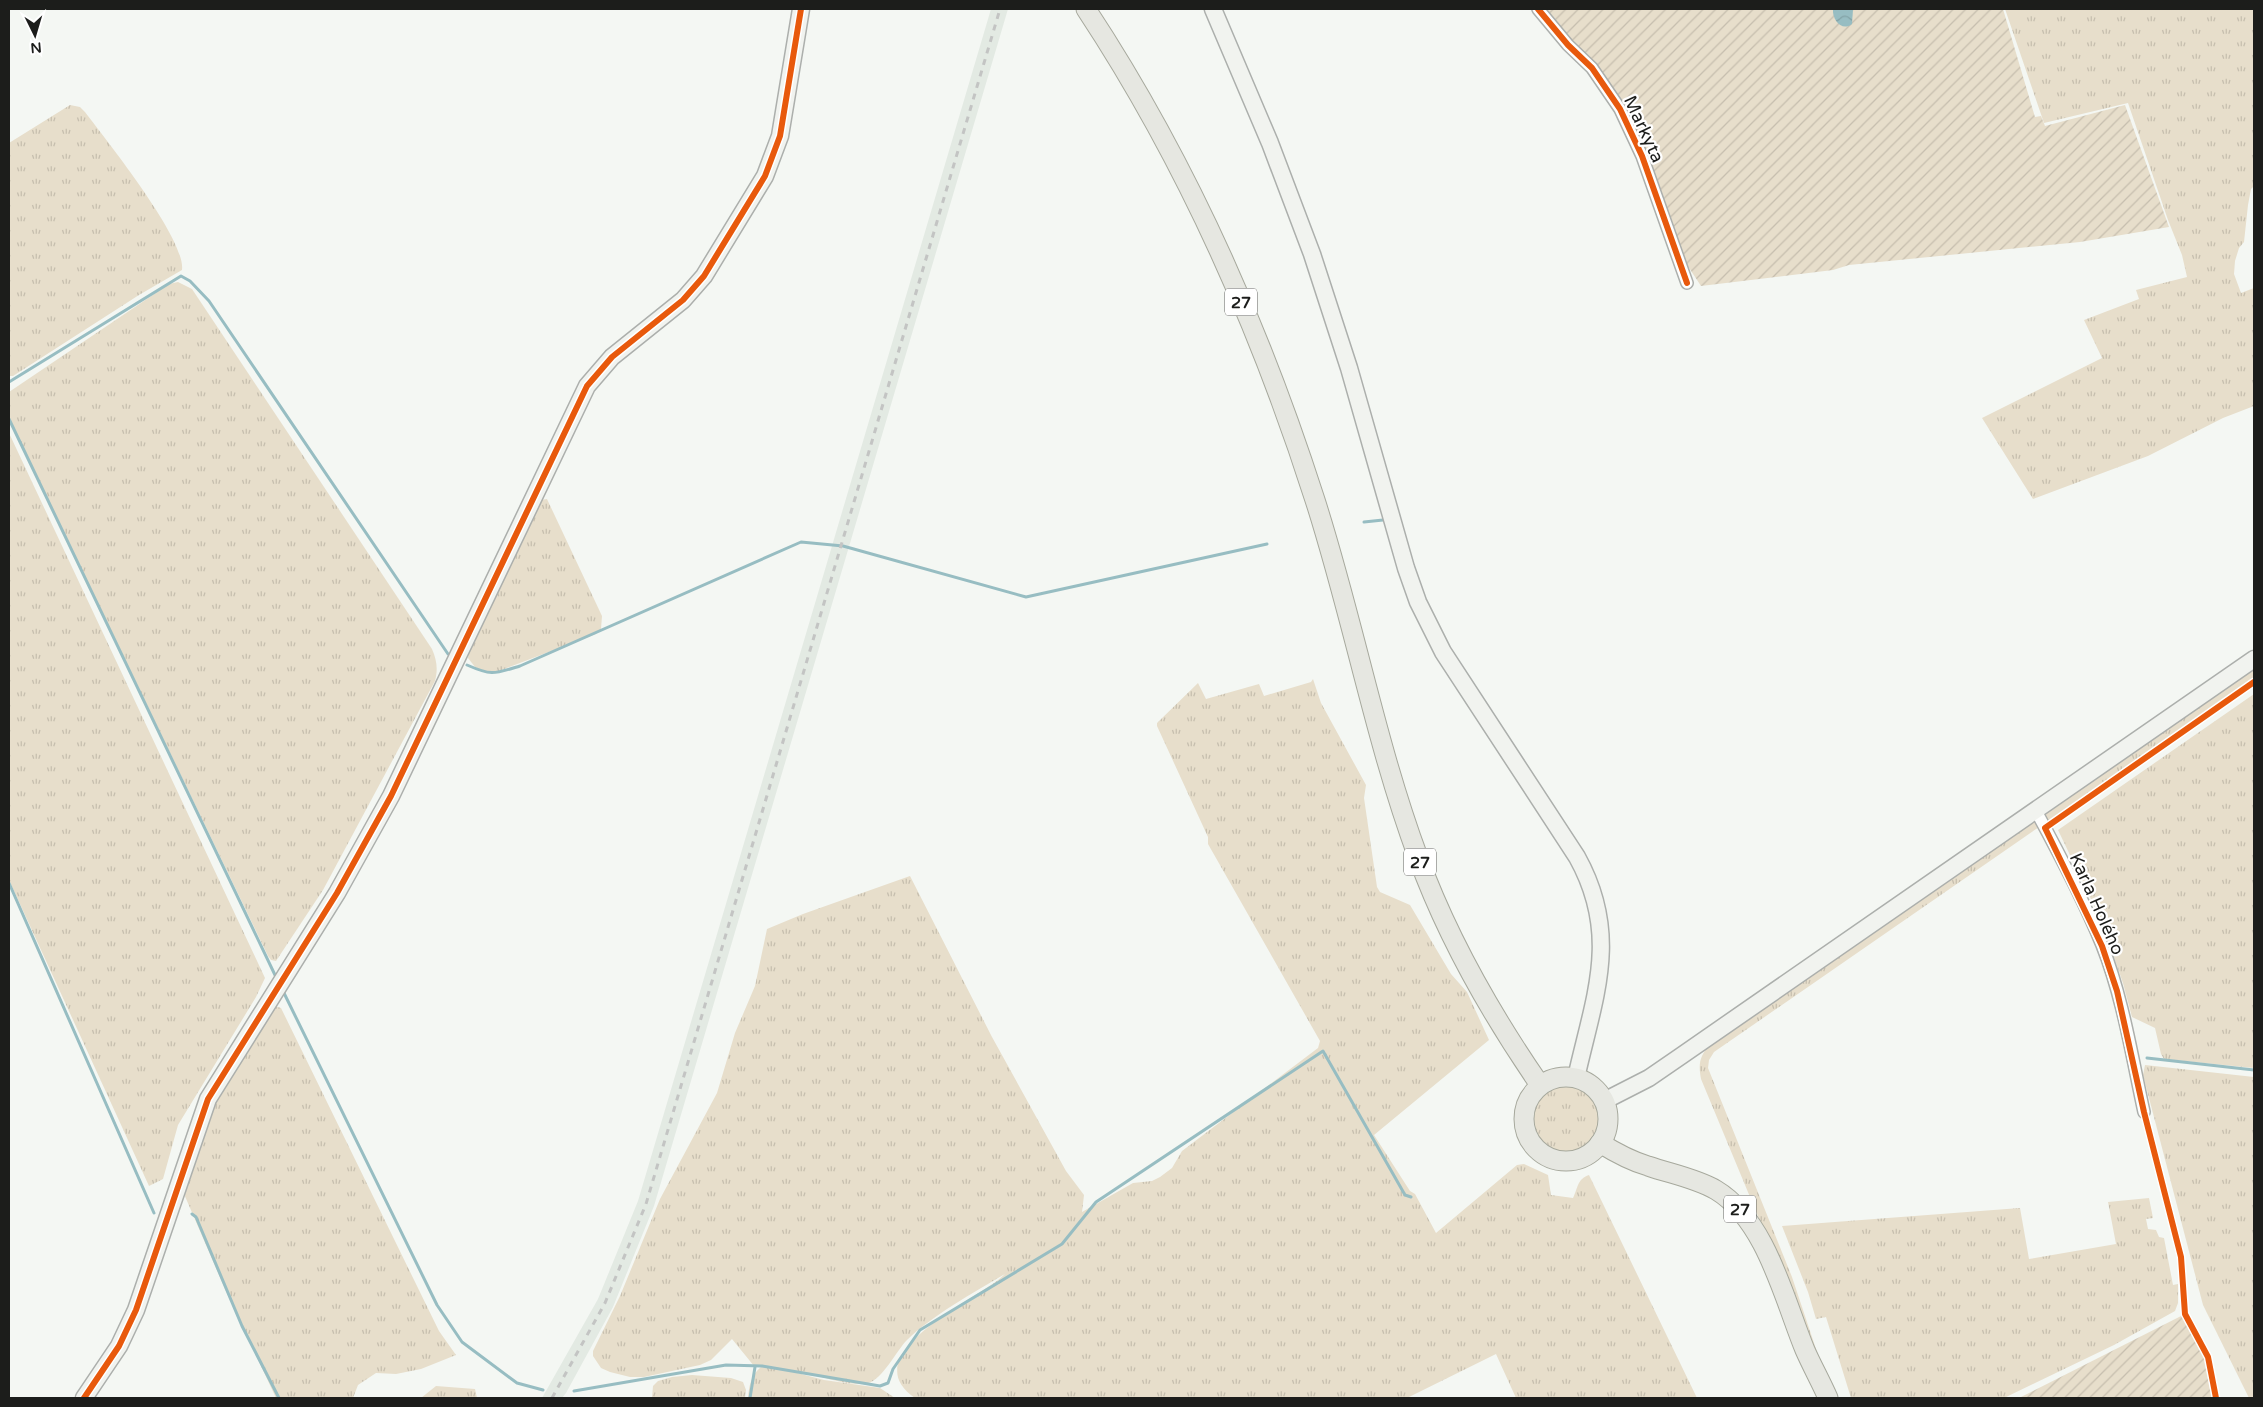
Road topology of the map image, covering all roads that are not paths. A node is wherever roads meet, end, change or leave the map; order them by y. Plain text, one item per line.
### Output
1 (801, 9) edge
2 (1086, 9) edge
3 (1213, 9) edge
4 (1538, 9) edge
5 (1687, 283) dead end
6 (2254, 659) edge
7 (2036, 811) junction
8 (1576, 1078) junction
9 (1540, 1085) junction
10 (1604, 1101) junction
11 (2144, 1112) dead end
12 (1600, 1143) junction
13 (1805, 1350) junction
14 (84, 1398) edge
15 (1815, 1398) edge
16 (1828, 1398) edge

1 - 14 main road
2 - 9 main road, 27
3 - 8 main road
4 - 5 street, Markyta
6 - 7 main road
7 - 10 main road
7 - 11 street, Karla Holého
8 - 9 main road
8 - 10 main road
9 - 12 main road
10 - 12 main road
12 - 13 main road, 27
13 - 15 main road, 27
13 - 16 main road, 27

